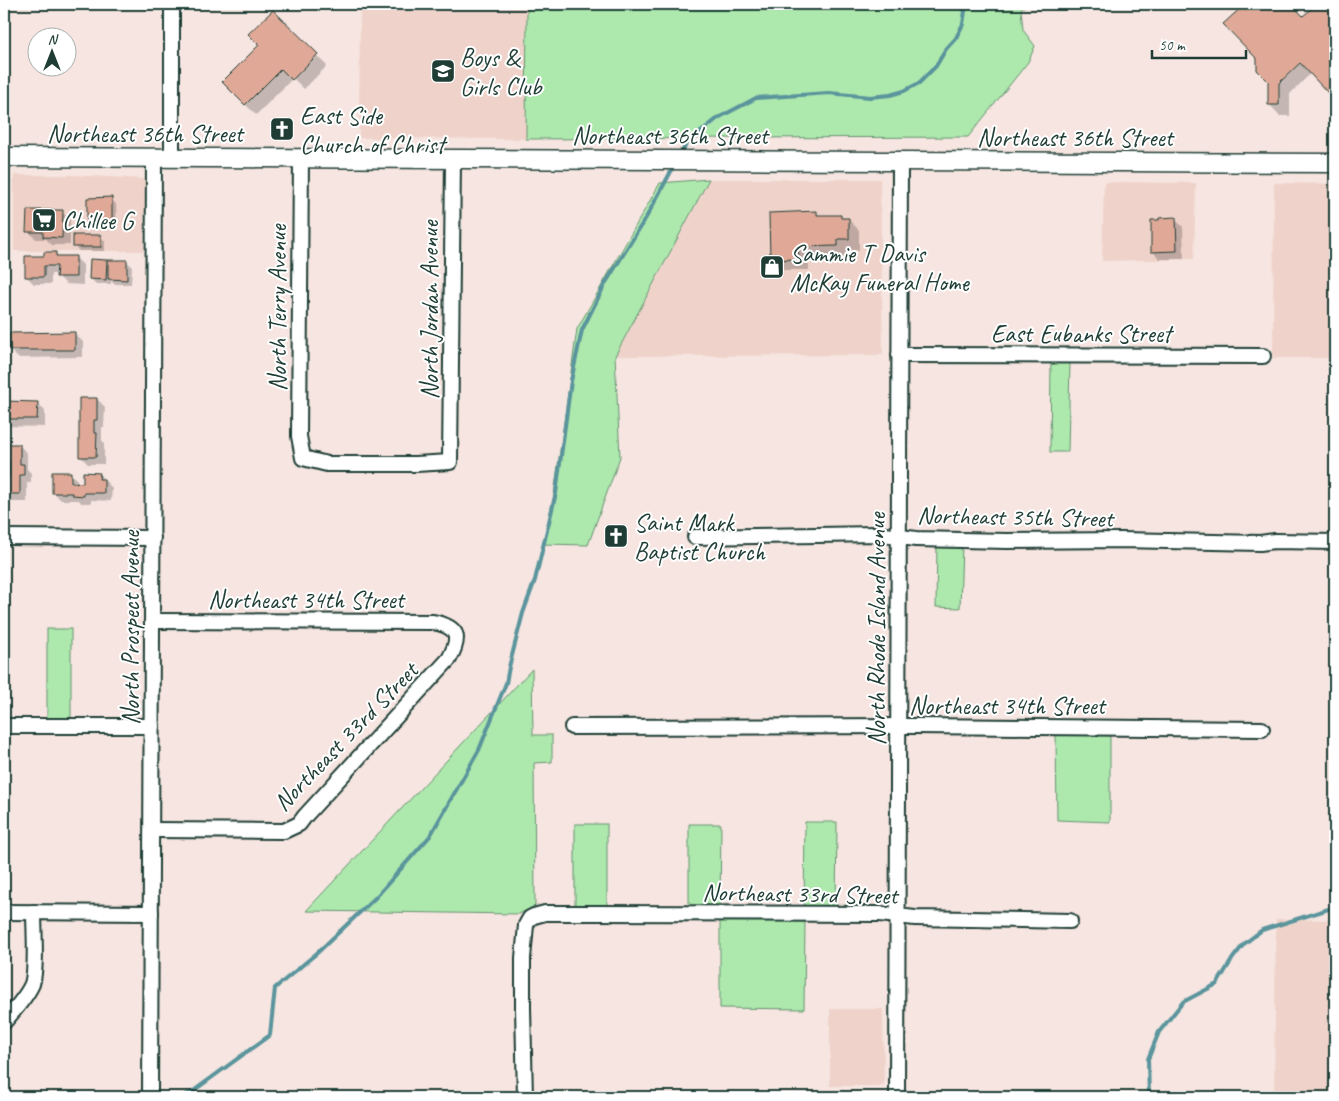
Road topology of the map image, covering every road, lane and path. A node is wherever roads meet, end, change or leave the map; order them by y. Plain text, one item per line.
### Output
1 (172, 4) edge
2 (4, 157) edge
3 (154, 158) junction
4 (172, 158) junction
5 (301, 158) junction
6 (452, 158) junction
7 (900, 161) junction
8 (1335, 163) edge
9 (899, 355) junction
10 (1262, 356) dead end
11 (450, 462) joint
12 (4, 537) edge
13 (898, 537) junction
14 (153, 538) junction
15 (695, 538) dead end
16 (1335, 542) edge
17 (153, 622) junction
18 (455, 634) joint
19 (4, 726) edge
20 (152, 726) junction
21 (898, 726) junction
22 (572, 727) dead end
23 (1262, 729) dead end
24 (152, 830) junction
25 (4, 912) edge
26 (34, 912) junction
27 (151, 913) junction
28 (898, 916) junction
29 (1070, 921) dead end
30 (4, 1022) edge
31 (150, 1097) edge
32 (525, 1097) edge
33 (897, 1097) edge

1 - 4 street
2 - 3 main road, Northeast 36th Street
3 - 4 main road, Northeast 36th Street
3 - 14 street, North Prospect Avenue
4 - 5 main road, Northeast 36th Street
5 - 6 main road, Northeast 36th Street
5 - 11 street, North Terry Avenue
6 - 7 main road, Northeast 36th Street
6 - 11 street, North Jordan Avenue
7 - 8 main road, Northeast 36th Street
7 - 9 street, North Rhode Island Avenue
9 - 10 street, East Eubanks Street
9 - 13 street, North Rhode Island Avenue
12 - 14 street
13 - 15 street, Northeast 35th Street
13 - 16 street, Northeast 35th Street
13 - 21 street, North Rhode Island Avenue
14 - 17 street, North Prospect Avenue
17 - 18 street, Northeast 34th Street
17 - 20 street, North Prospect Avenue
18 - 24 street, Northeast 33rd Street
19 - 20 street
20 - 24 street, North Prospect Avenue
21 - 22 street, Northeast 34th Street
21 - 23 street, Northeast 34th Street
21 - 28 street, North Rhode Island Avenue
24 - 27 street, North Prospect Avenue
25 - 26 street
26 - 27 street
26 - 30 street
27 - 31 street, North Prospect Avenue
28 - 29 street, Northeast 33rd Street
28 - 32 street, Northeast 33rd Street
28 - 33 street, North Rhode Island Avenue

